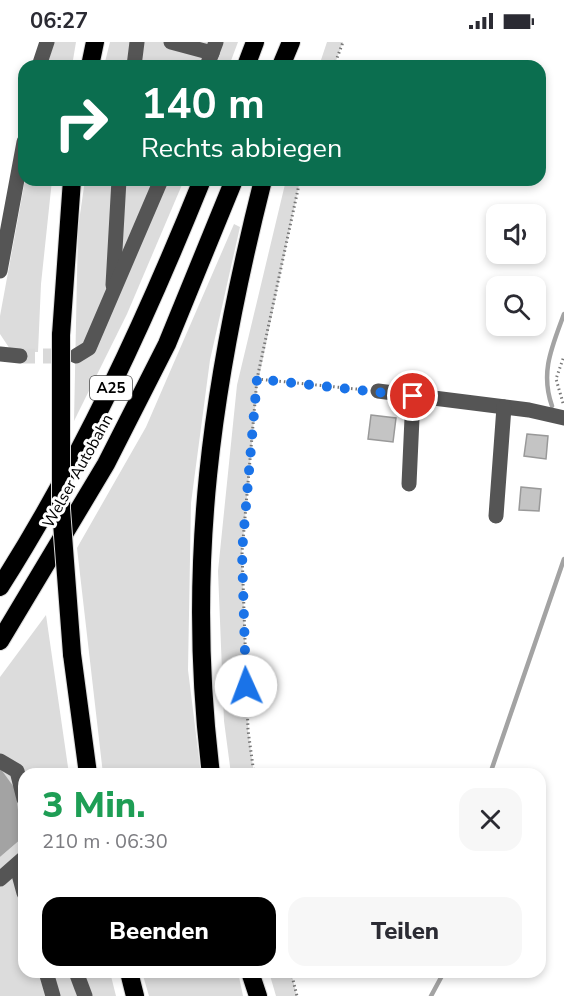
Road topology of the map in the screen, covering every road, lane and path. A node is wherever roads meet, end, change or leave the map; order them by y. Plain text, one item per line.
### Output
1 (47, 42) edge
2 (95, 42) edge
3 (137, 42) edge
4 (171, 42) edge
5 (255, 42) edge
6 (291, 42) edge
7 (302, 42) edge
8 (343, 42) edge
9 (212, 54) edge
10 (41, 60) edge
11 (91, 60) edge
12 (135, 60) edge
13 (248, 60) edge
14 (284, 60) edge
15 (297, 60) edge
16 (336, 60) edge
17 (18, 174) edge
18 (72, 186) edge
19 (119, 186) edge
20 (158, 186) edge
21 (199, 186) edge
22 (232, 186) edge
23 (261, 186) edge
24 (299, 186) edge
25 (0, 271) edge
26 (112, 297) junction
27 (0, 354) edge
28 (20, 356) tunnel mouth
29 (76, 356) dead end
30 (564, 356) edge
31 (257, 379) junction
32 (378, 391) joint
33 (413, 396) junction
34 (564, 404) edge
35 (504, 407) junction
36 (564, 418) edge
37 (409, 484) dead end
38 (496, 516) dead end
39 (0, 587) edge
40 (0, 641) edge
41 (0, 761) edge
42 (87, 768) edge
43 (210, 768) edge
44 (253, 768) edge
45 (18, 775) edge
46 (18, 864) edge
47 (0, 879) edge
48 (48, 978) edge
49 (78, 978) edge
50 (130, 978) edge
51 (252, 978) edge
52 (292, 978) edge
53 (52, 996) edge
54 (86, 996) edge
55 (135, 996) edge
56 (258, 996) edge
57 (297, 996) edge

1 - 10 street
2 - 11 highway
3 - 12 street
4 - 9 street
5 - 13 highway
6 - 14 highway
7 - 15 highway
8 - 16 path
17 - 25 street
18 - 42 highway, bridge
19 - 26 street
20 - 26 street
21 - 39 highway, Welser Autobahn / A25
22 - 40 highway, Welser Autobahn / A25
23 - 43 highway
24 - 31 path
26 - 29 street
27 - 28 street
30 - 34 path
31 - 32 path
31 - 44 path
32 - 33 street
33 - 35 street
33 - 37 street
35 - 36 street
35 - 38 street
41 - 45 street
46 - 47 street
48 - 53 street
49 - 54 street
50 - 55 highway
51 - 56 highway
52 - 57 path

